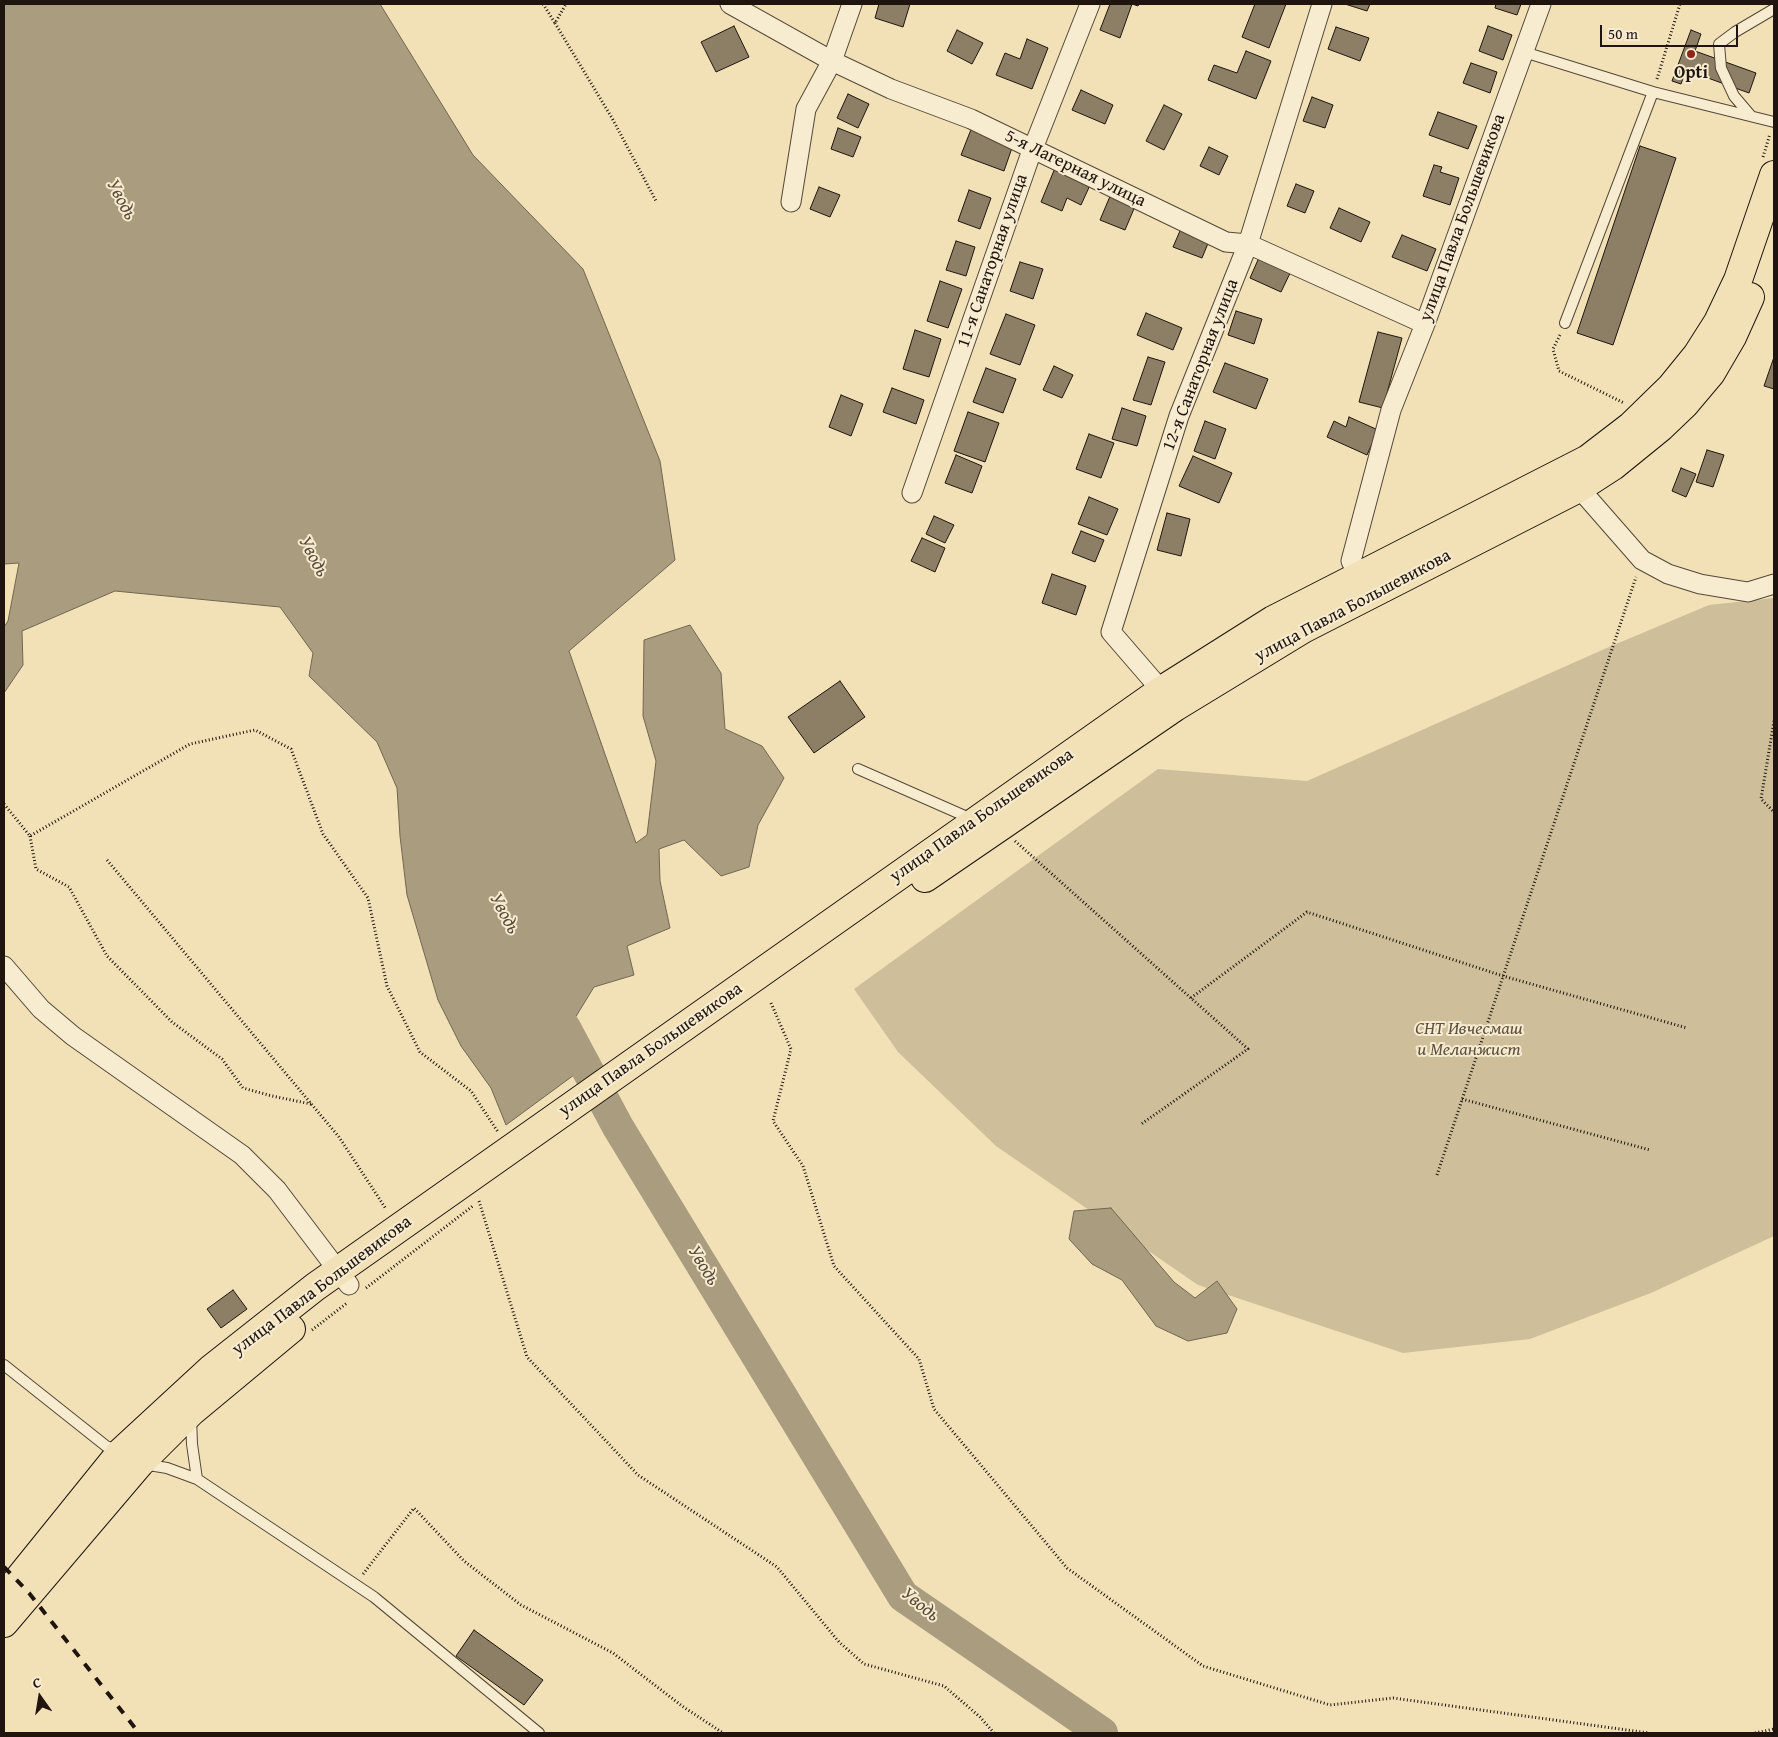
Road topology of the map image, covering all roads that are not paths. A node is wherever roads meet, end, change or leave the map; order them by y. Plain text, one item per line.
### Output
1 (730, 4) edge
2 (852, 4) edge
3 (1090, 4) edge
4 (1322, 4) edge
5 (1541, 4) edge
6 (1774, 9) edge
7 (1524, 52) junction
8 (832, 61) junction
9 (1653, 92) junction
10 (1751, 116) junction
11 (1773, 126) edge
12 (1033, 148) junction
13 (1768, 167) edge
14 (791, 202) dead end
15 (1774, 230) edge
16 (1248, 244) junction
17 (1565, 323) road end
18 (1425, 324) junction
19 (1579, 488) junction
20 (912, 493) dead end
21 (1359, 576) junction
22 (1774, 584) edge
23 (1168, 699) junction
24 (858, 769) dead end
25 (988, 824) junction
26 (4, 966) edge
27 (344, 1278) junction
28 (4, 1365) edge
29 (191, 1412) junction
30 (130, 1458) junction
31 (197, 1479) junction
32 (4, 1596) edge
33 (4, 1623) edge
34 (538, 1733) edge

1 - 8 street, 5-я Лагерная улица
2 - 8 street
3 - 12 street, 11-я Санаторная улица
4 - 16 street, 12-я Санаторная улица
5 - 7 street, улица Павла Большевикова
6 - 10 lane
7 - 9 lane
7 - 18 street, улица Павла Большевикова
8 - 12 street, 5-я Лагерная улица
8 - 14 street
9 - 10 lane
9 - 17 lane
10 - 11 lane
12 - 16 street, 5-я Лагерная улица
12 - 20 street, 11-я Санаторная улица
13 - 21 main road, улица Павла Большевикова
15 - 19 main road, улица Павла Большевикова
16 - 18 street, 5-я Лагерная улица
16 - 23 street, 12-я Санаторная улица
18 - 21 street, улица Павла Большевикова
19 - 22 street
19 - 23 main road, улица Павла Большевикова
21 - 23 main road, улица Павла Большевикова
23 - 25 main road, улица Павла Большевикова
24 - 25 lane
25 - 27 main road, улица Павла Большевикова
26 - 27 street
27 - 29 main road, улица Павла Большевикова
27 - 30 main road, улица Павла Большевикова
28 - 30 lane
29 - 30 main road, улица Павла Большевикова
29 - 31 lane
30 - 31 lane
30 - 32 main road, улица Павла Большевикова
30 - 33 main road, улица Павла Большевикова
31 - 34 lane

